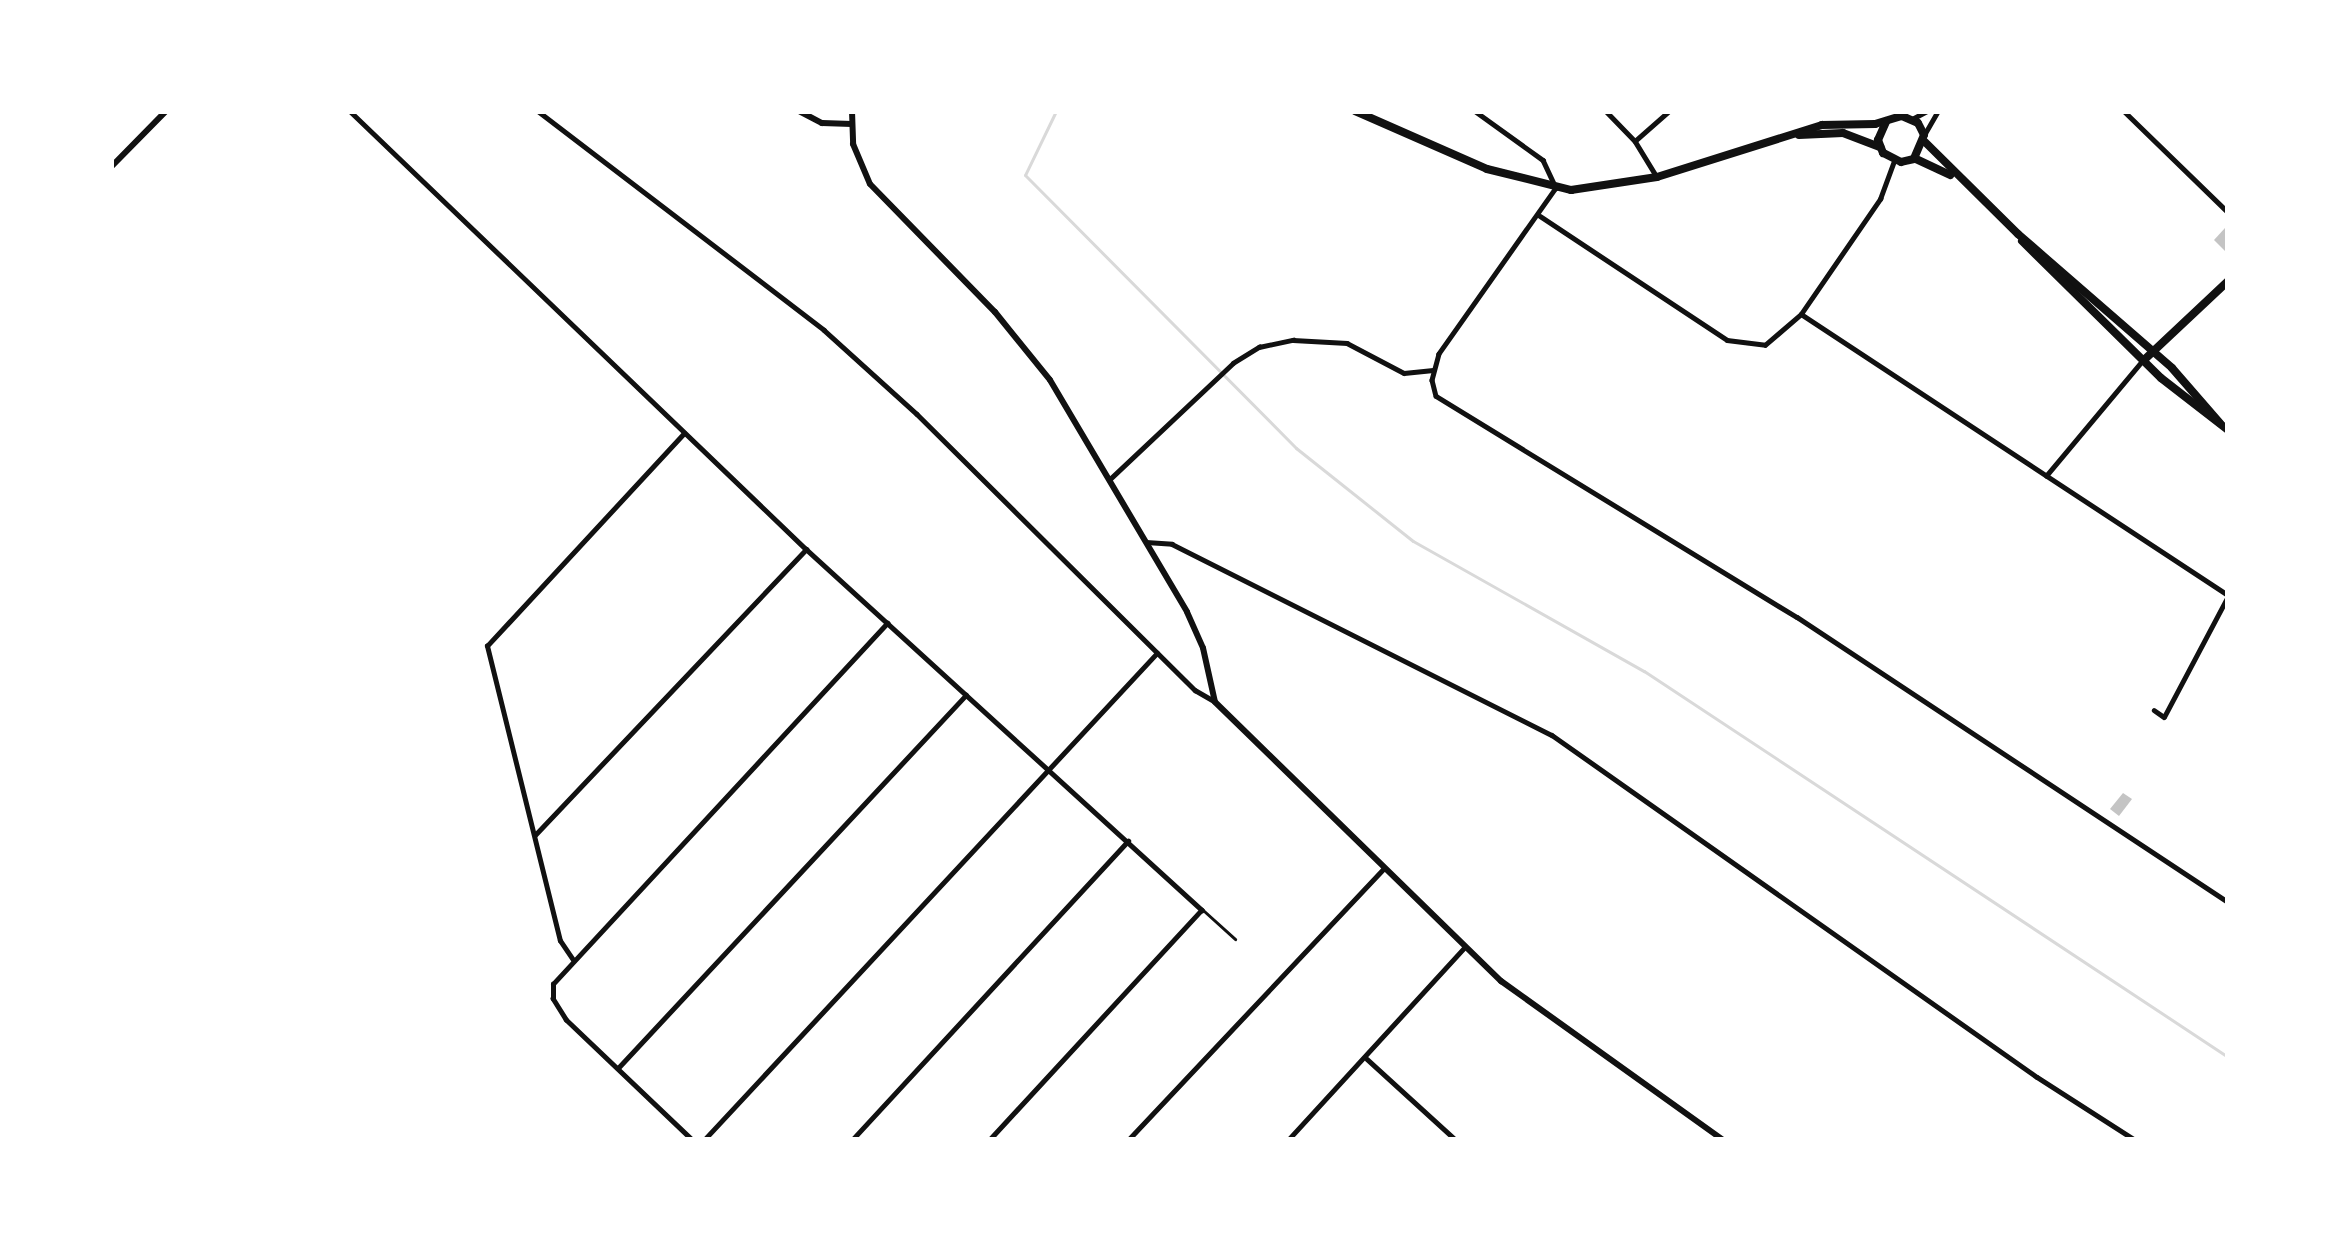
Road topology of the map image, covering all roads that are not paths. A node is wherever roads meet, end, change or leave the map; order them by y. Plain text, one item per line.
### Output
1 (166, 111) edge
2 (350, 111) edge
3 (538, 111) edge
4 (800, 111) edge
5 (852, 111) edge
6 (1355, 111) edge
7 (1475, 111) edge
8 (1606, 111) edge
9 (1669, 111) edge
10 (1928, 111) edge
11 (1938, 111) edge
12 (2124, 111) edge
13 (1908, 116) edge
14 (1891, 117) edge
15 (851, 124) junction
16 (1791, 136) junction
17 (1925, 138) junction
18 (1635, 141) junction
19 (1880, 147) junction
20 (1914, 159) junction
21 (1894, 161) junction
22 (111, 167) edge
23 (1658, 177) junction
24 (1961, 179) junction
25 (1556, 188) junction
26 (2228, 212) edge
27 (1540, 216) junction
28 (2018, 234) junction
29 (2228, 280) edge
30 (1801, 314) junction
31 (2155, 352) junction
32 (2144, 360) junction
33 (1433, 370) junction
34 (2224, 426) edge
35 (685, 433) junction
36 (2047, 476) junction
37 (1109, 480) junction
38 (1146, 542) junction
39 (806, 549) junction
40 (2228, 595) edge
41 (887, 623) junction
42 (1157, 653) junction
43 (966, 695) junction
44 (1215, 702) junction
45 (2154, 710) dead end
46 (1046, 768) junction
47 (535, 835) junction
48 (1128, 841) junction
49 (1384, 868) junction
50 (2228, 902) edge
51 (1202, 910) junction
52 (1235, 939) dead end
53 (1466, 947) junction
54 (573, 960) junction
55 (1365, 1057) junction
56 (618, 1068) junction
57 (692, 1140) edge
58 (704, 1140) edge
59 (852, 1140) edge
60 (991, 1140) edge
61 (1128, 1140) edge
62 (1288, 1140) edge
63 (1456, 1140) edge
64 (1723, 1140) edge
65 (2135, 1140) edge

1 - 22 street
2 - 35 street
3 - 42 street
4 - 15 street
5 - 15 street
6 - 25 main road
7 - 25 street
8 - 18 street
9 - 18 street
10 - 13 street
11 - 17 street
12 - 26 street
13 - 14 main road
13 - 17 main road
14 - 16 main road
14 - 19 main road
15 - 37 street
16 - 19 main road
16 - 23 main road
17 - 20 main road
17 - 24 main road
18 - 23 street
19 - 21 main road
20 - 21 main road
20 - 24 main road
21 - 30 street
23 - 25 main road
24 - 28 main road
25 - 27 street
27 - 30 street
27 - 33 street
28 - 31 main road
28 - 32 main road
29 - 31 main road
30 - 36 street
31 - 32 main road
31 - 34 main road
32 - 34 main road
32 - 36 street
33 - 37 street
33 - 50 street
35 - 39 street
35 - 47 street
36 - 40 street
37 - 38 street
38 - 44 street
38 - 65 street
39 - 41 street
39 - 47 street
40 - 45 street
41 - 43 street
41 - 54 street
42 - 44 street
42 - 46 street
43 - 46 street
43 - 56 street
44 - 49 street
46 - 48 street
46 - 58 street
47 - 54 street
48 - 51 street
48 - 59 street
49 - 53 street
49 - 61 street
51 - 52 lane
51 - 60 street
53 - 55 street
53 - 64 street
54 - 56 street
55 - 62 street
55 - 63 street
56 - 57 street

